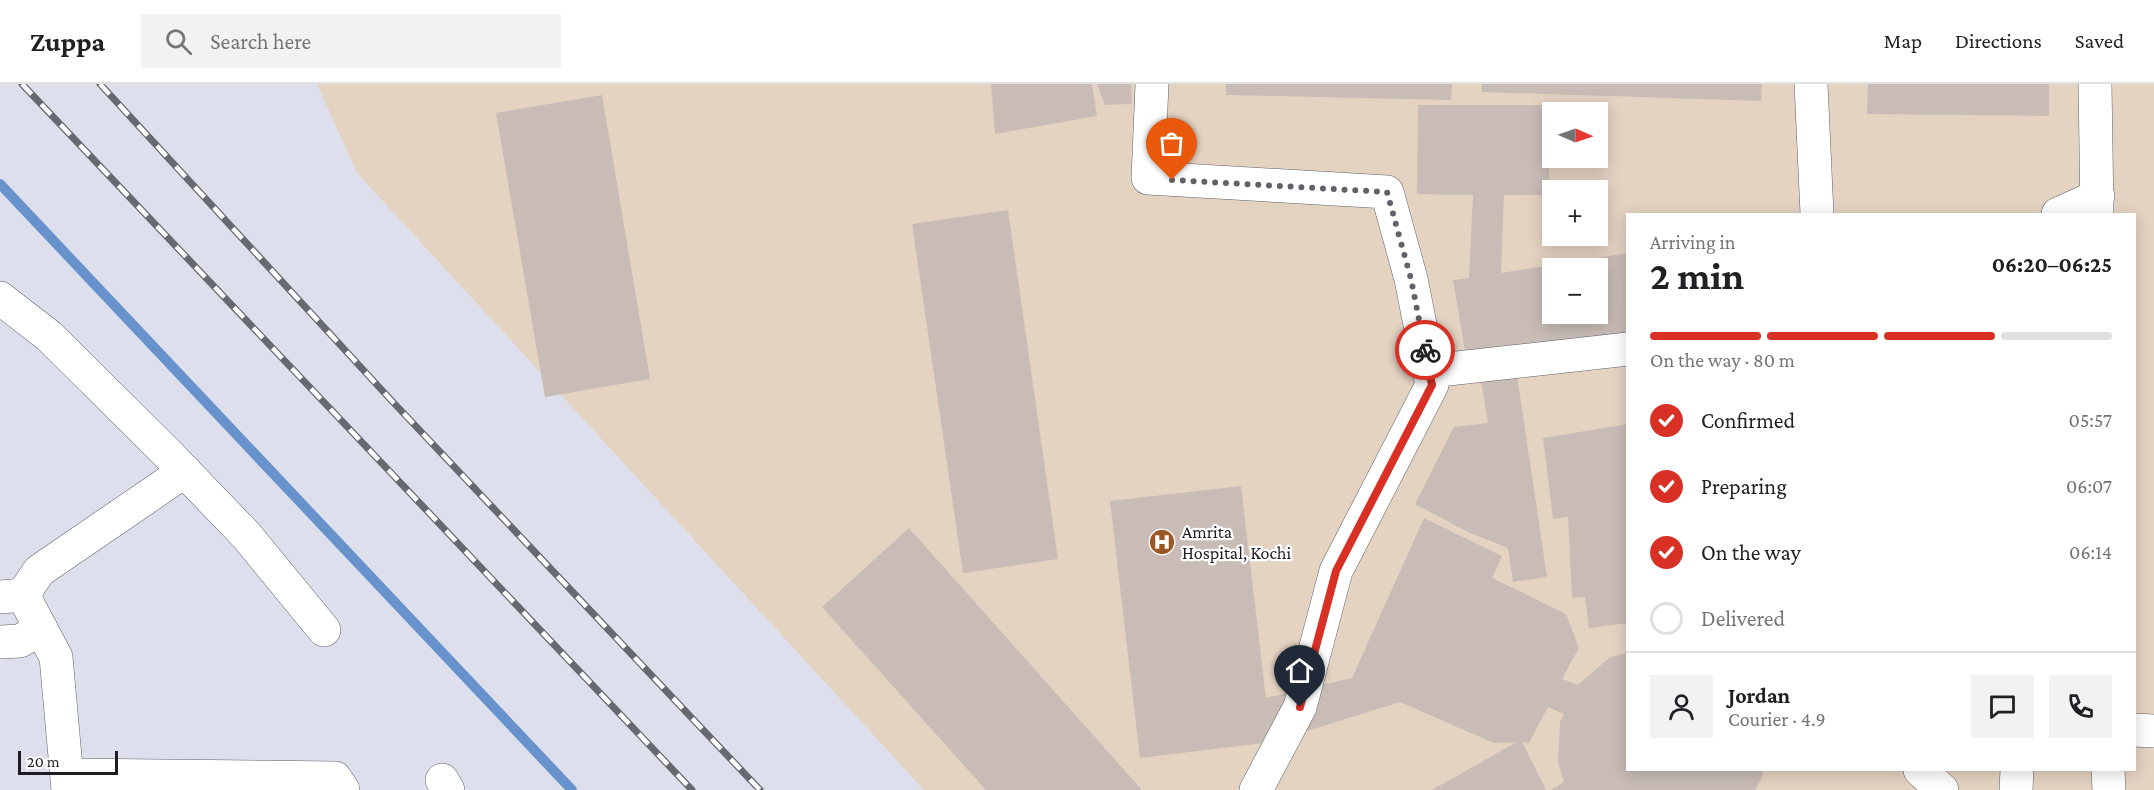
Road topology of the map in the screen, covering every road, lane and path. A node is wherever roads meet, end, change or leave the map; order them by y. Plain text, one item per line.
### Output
1 (1152, 84) edge
2 (1811, 84) edge
3 (2096, 84) edge
4 (2098, 205) edge
5 (1817, 213) edge
6 (2062, 213) edge
7 (0, 298) edge
8 (1626, 350) edge
9 (1430, 371) junction
10 (185, 471) junction
11 (11, 596) edge
12 (41, 629) junction
13 (324, 630) dead end
14 (0, 642) edge
15 (2136, 730) edge
16 (2154, 731) edge
17 (1921, 771) edge
18 (2017, 771) edge
19 (2108, 771) edge
20 (68, 782) edge
21 (342, 790) edge
22 (1256, 790) edge
23 (1942, 790) edge
24 (2016, 790) edge
25 (2109, 790) edge

1 - 9 street
2 - 5 street
3 - 4 street
4 - 6 street
7 - 10 street
8 - 9 street
9 - 22 street
10 - 11 street
10 - 13 street
11 - 12 street
12 - 14 street
12 - 20 street
15 - 16 street
17 - 23 street
18 - 24 street
19 - 25 street
20 - 21 street

